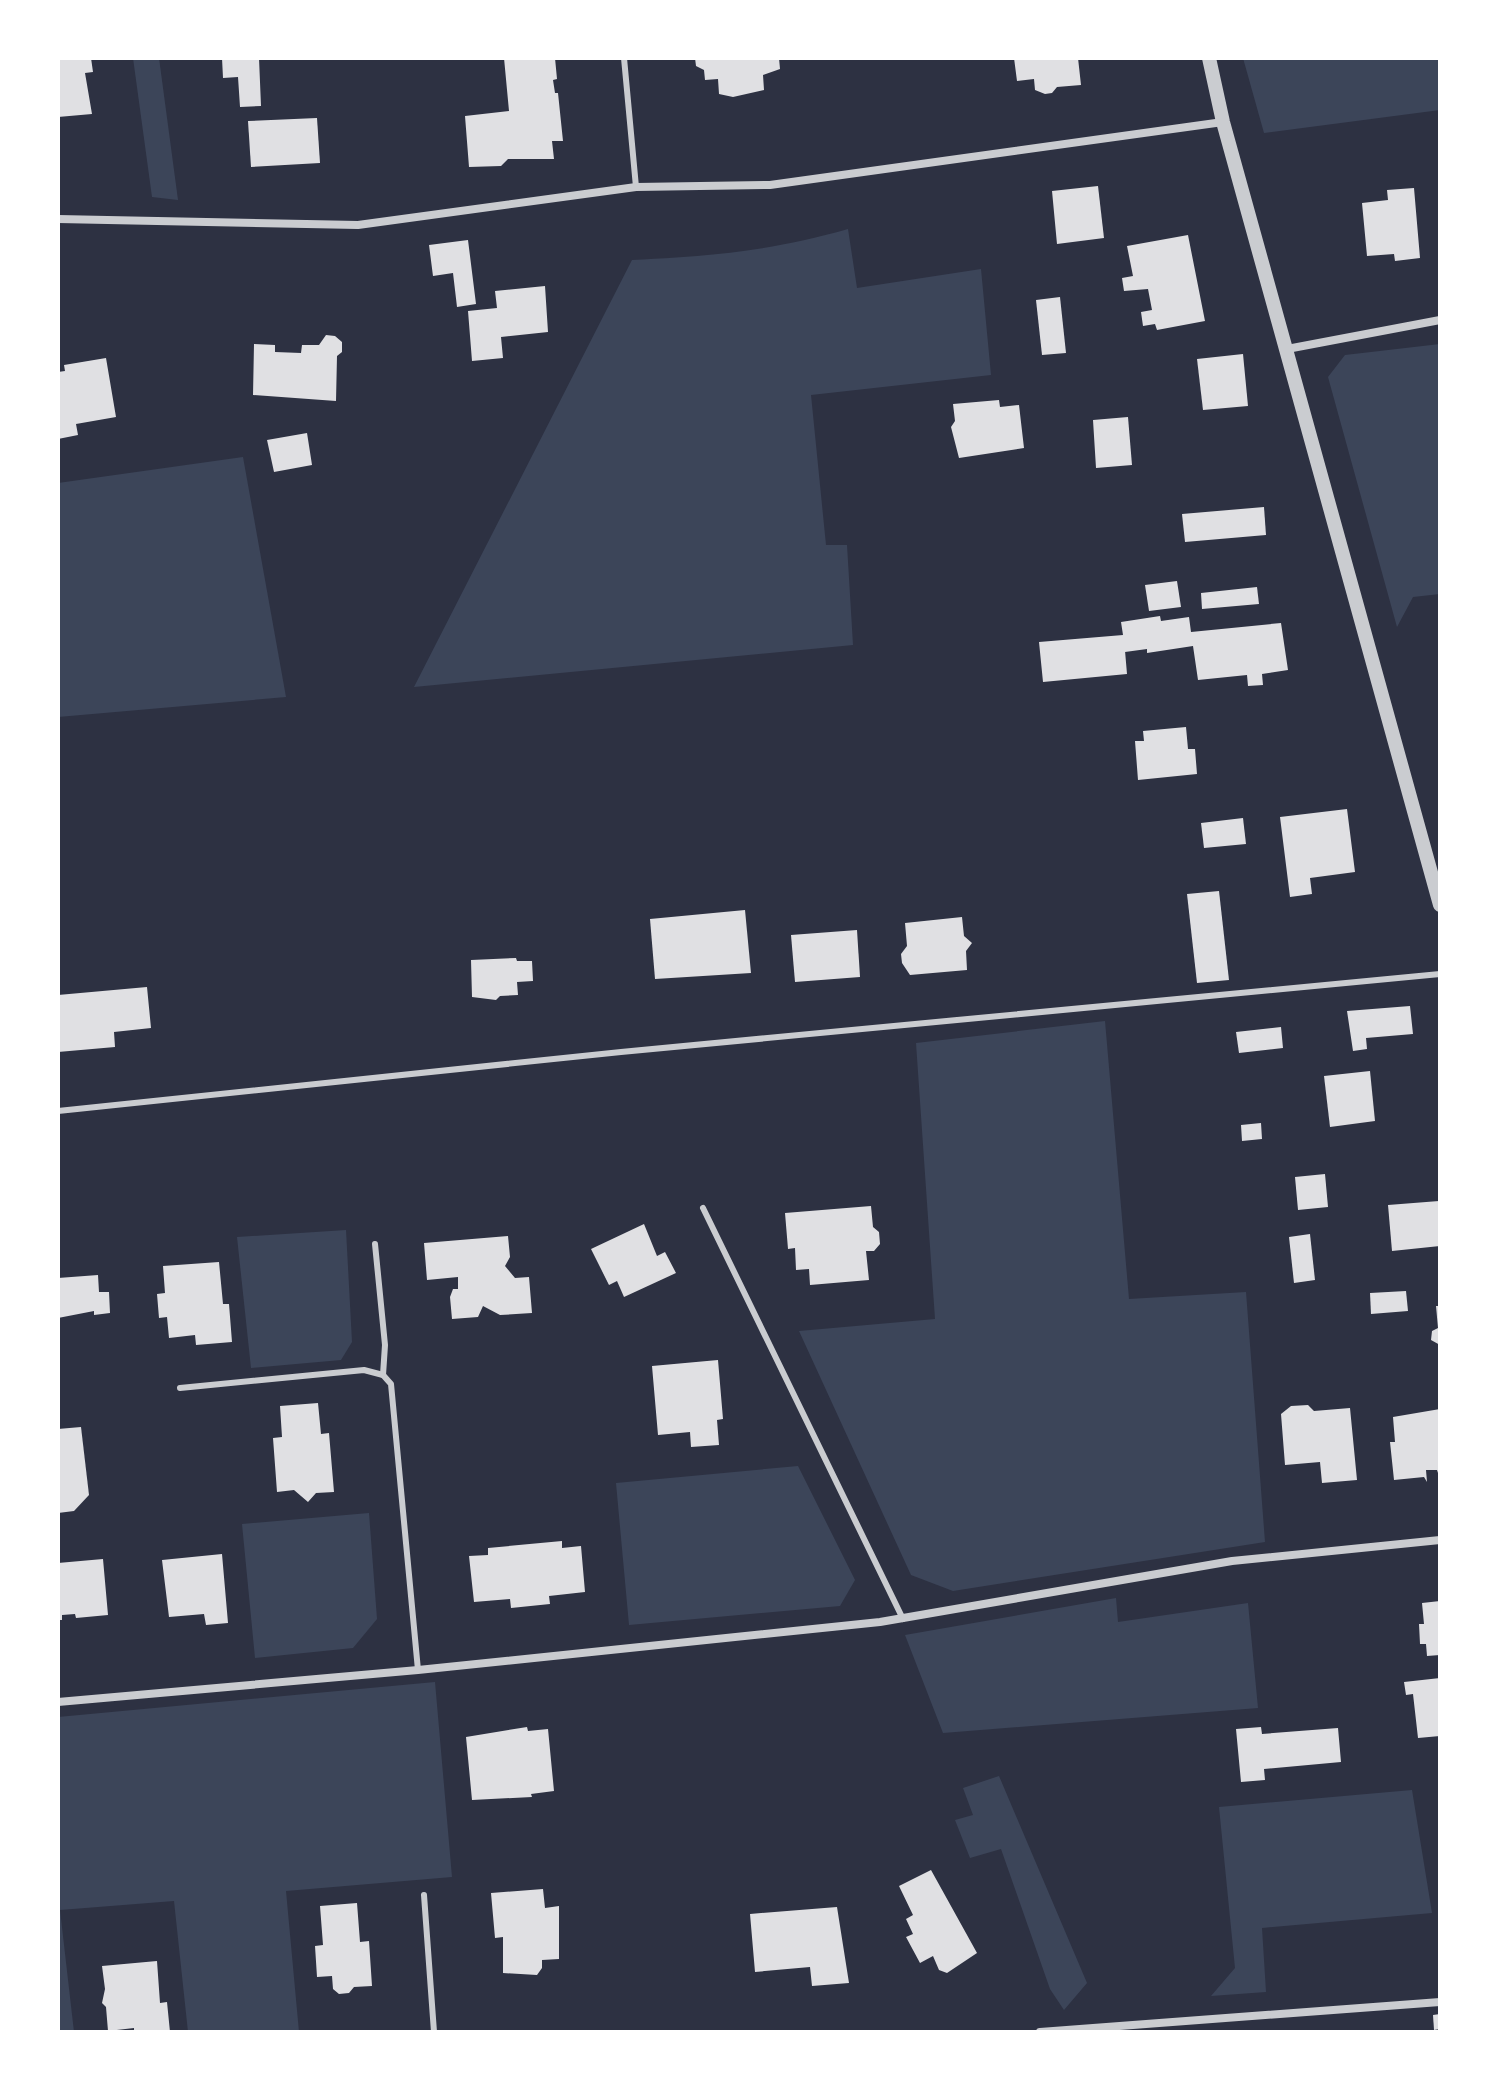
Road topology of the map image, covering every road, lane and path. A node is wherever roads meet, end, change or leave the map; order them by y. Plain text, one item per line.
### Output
1 (624, 58) edge
2 (1209, 58) edge
3 (1223, 122) junction
4 (636, 187) junction
5 (58, 219) edge
6 (1440, 320) edge
7 (1287, 349) junction
8 (1440, 905) edge
9 (1440, 974) edge
10 (58, 1111) edge
11 (703, 1208) dead end
12 (375, 1244) dead end
13 (383, 1375) junction
14 (180, 1388) dead end
15 (1440, 1540) edge
16 (903, 1619) junction
17 (418, 1670) junction
18 (58, 1702) edge
19 (424, 1895) dead end
20 (1440, 2002) edge
21 (434, 2032) edge
22 (1040, 2032) edge

1 - 4 lane
2 - 3 street
3 - 4 street
3 - 7 street
4 - 5 street
6 - 7 street
7 - 8 street
9 - 10 lane
11 - 16 lane
12 - 13 lane
13 - 14 lane
13 - 17 lane
15 - 16 street
16 - 17 street
17 - 18 street
19 - 21 lane
20 - 22 street

